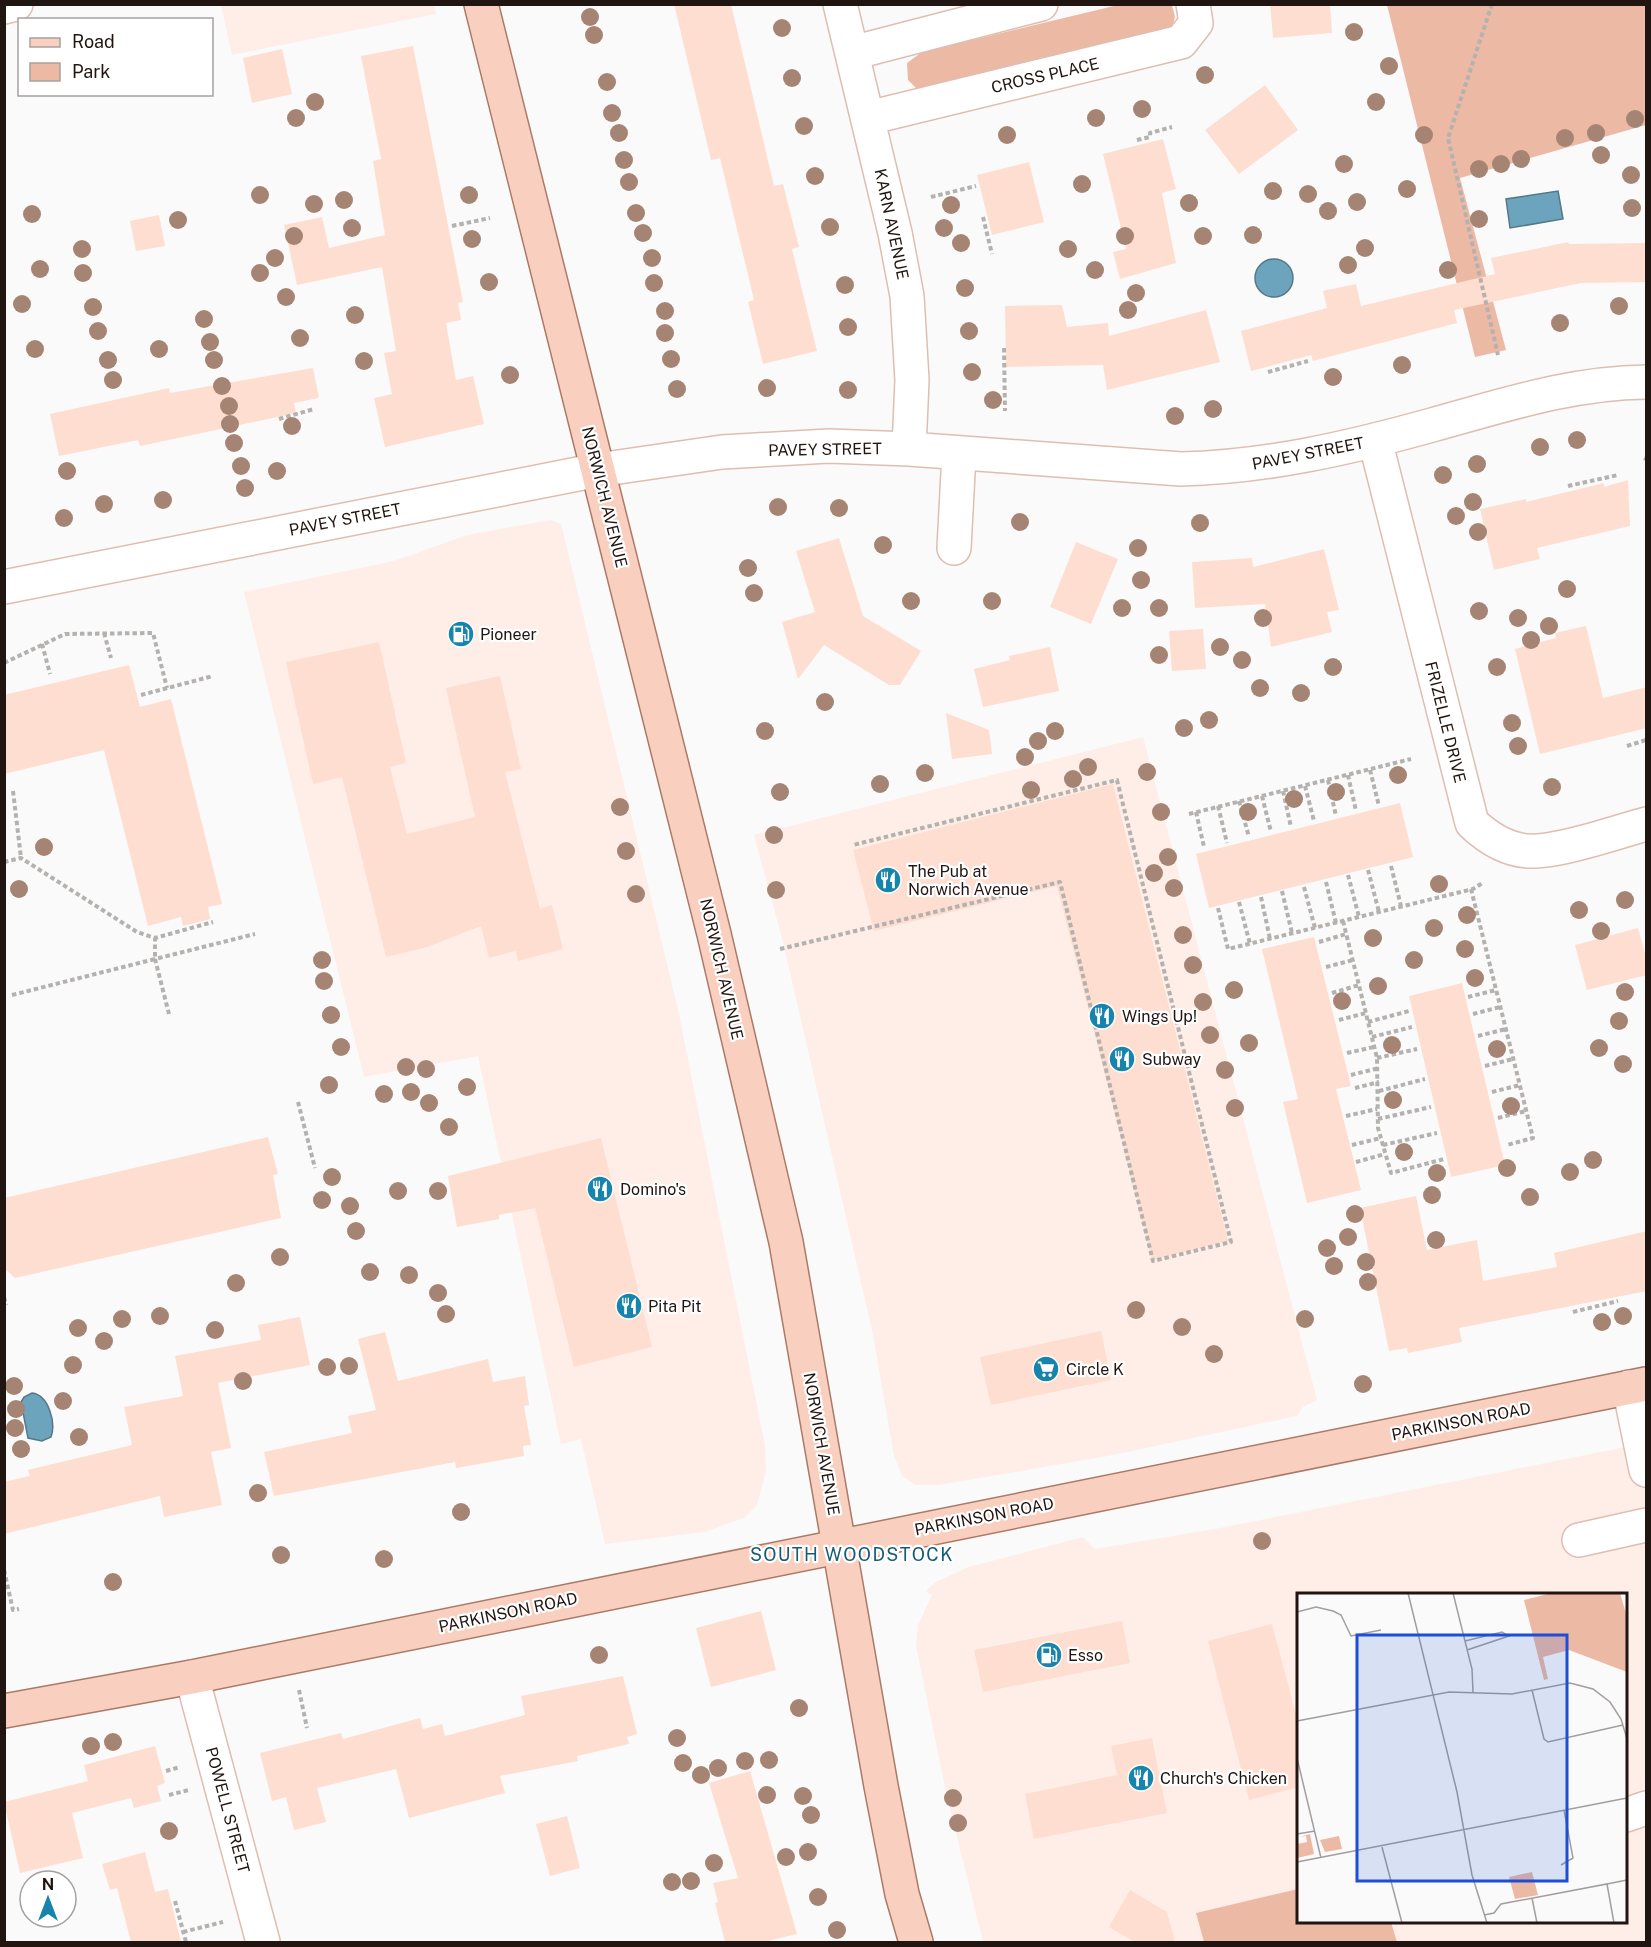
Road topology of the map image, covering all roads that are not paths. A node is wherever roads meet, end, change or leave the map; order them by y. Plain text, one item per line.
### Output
1 (16, 4) edge
2 (481, 4) edge
3 (840, 4) edge
4 (1041, 4) edge
5 (1193, 4) edge
6 (4, 7) edge
7 (852, 53) junction
8 (868, 118) junction
9 (1647, 382) edge
10 (1375, 440) junction
11 (909, 449) junction
12 (959, 454) junction
13 (598, 470) junction
14 (954, 548) dead end
15 (4, 587) edge
16 (1647, 824) edge
17 (1638, 1386) edge
18 (1647, 1470) edge
19 (1647, 1525) edge
20 (1579, 1540) dead end
21 (840, 1544) junction
22 (192, 1677) junction
23 (4, 1711) edge
24 (1647, 1808) edge
25 (1627, 1815) edge
26 (263, 1942) edge
27 (916, 1942) edge

1 - 6 street
2 - 13 main road, NORWICH AVENUE
3 - 7 street, KARN AVENUE
4 - 7 street
5 - 8 street, CROSS PLACE
7 - 8 street, KARN AVENUE
8 - 11 street, KARN AVENUE
9 - 10 street, PAVEY STREET
10 - 12 street, PAVEY STREET
10 - 16 street, FRIZELLE DRIVE
11 - 12 street, PAVEY STREET
11 - 13 street, PAVEY STREET
12 - 14 street
13 - 15 street, PAVEY STREET
13 - 21 main road, NORWICH AVENUE
17 - 18 street
17 - 21 main road, PARKINSON ROAD
19 - 20 street
21 - 22 main road, PARKINSON ROAD
21 - 27 main road, NORWICH AVENUE
22 - 23 main road, PARKINSON ROAD
22 - 26 street, POWELL STREET
24 - 25 street

